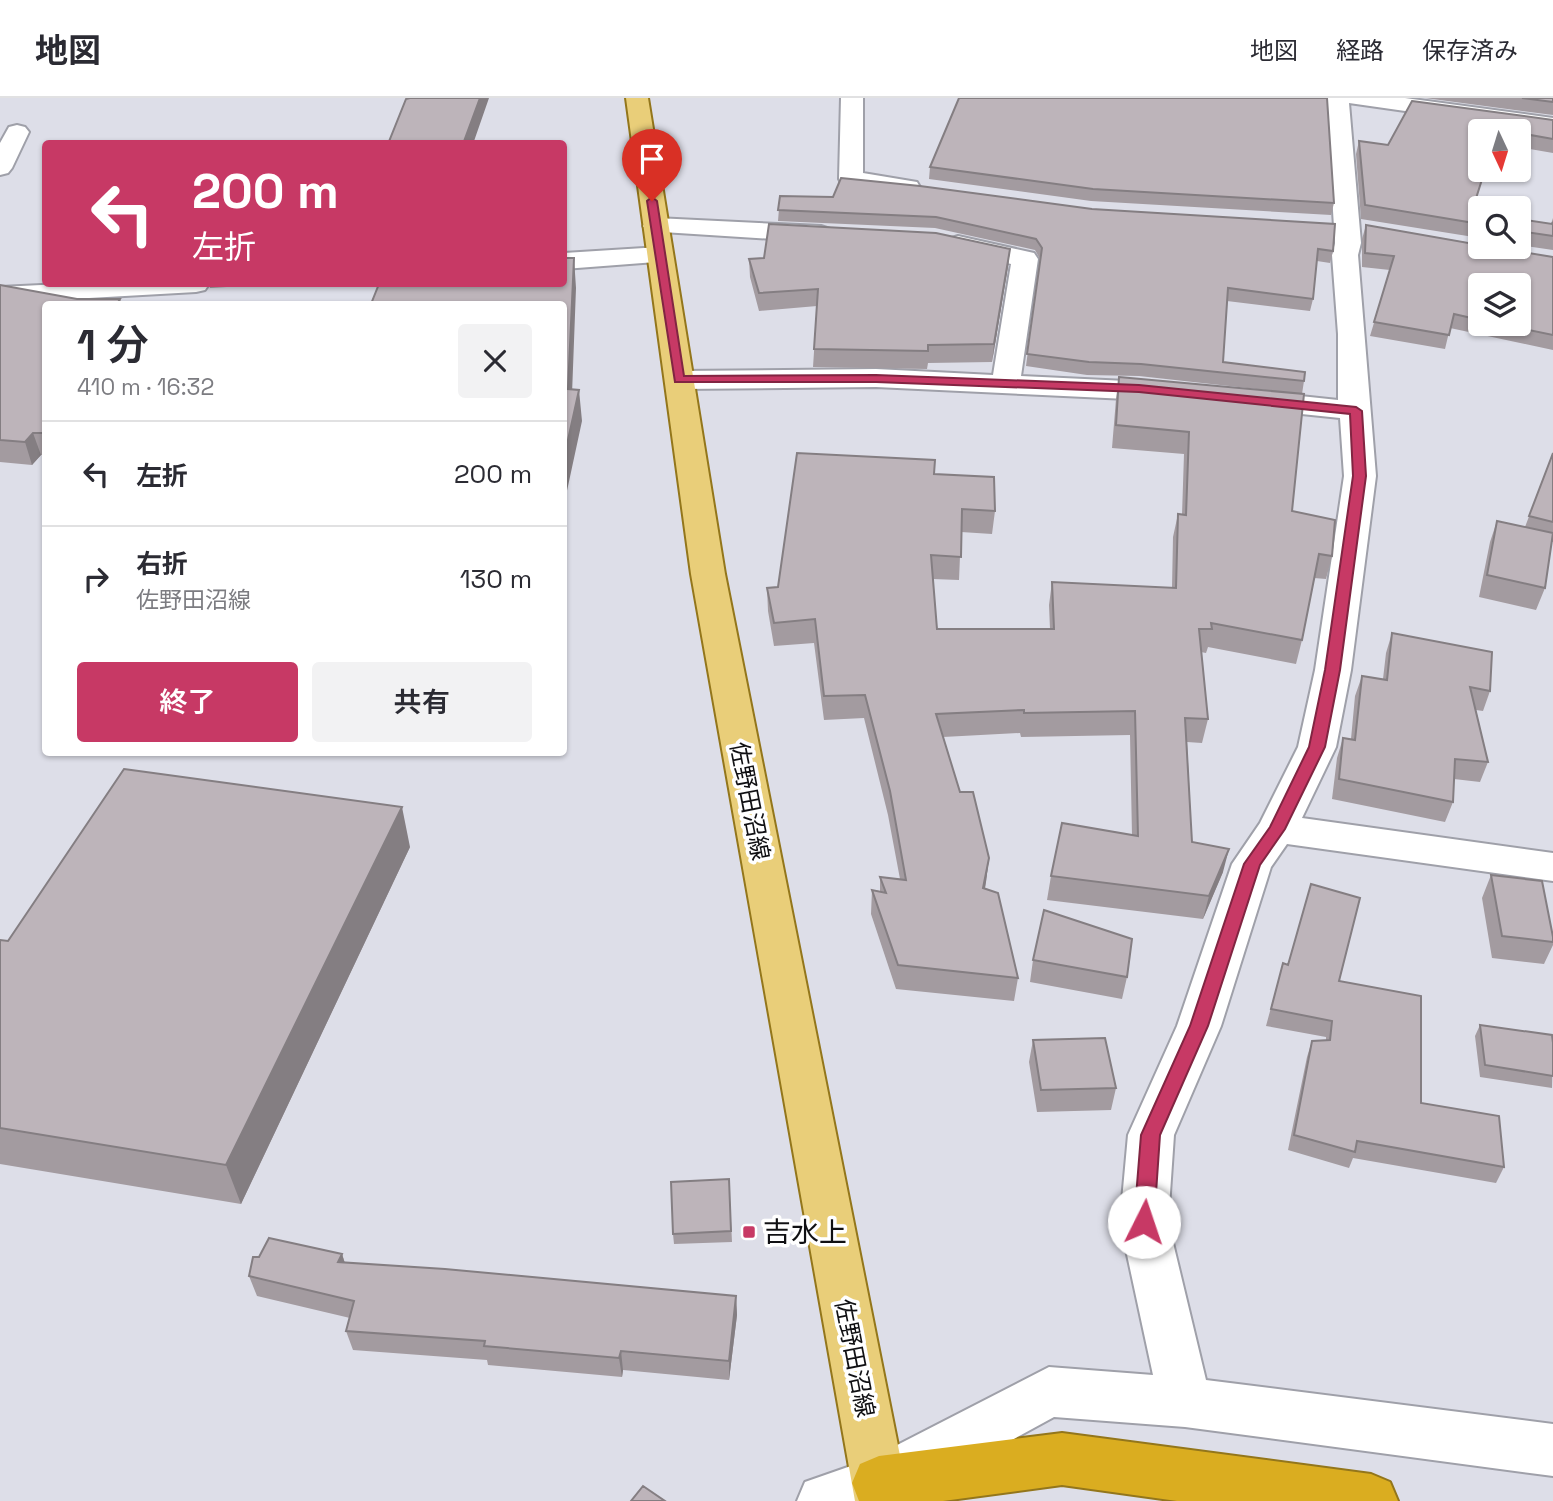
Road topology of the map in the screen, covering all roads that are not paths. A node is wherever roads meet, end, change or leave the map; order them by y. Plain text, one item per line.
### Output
1 (636, 98) edge
2 (852, 98) edge
3 (1337, 98) edge
4 (1356, 98) edge
5 (1553, 125) edge
6 (17, 132) dead end
7 (0, 168) edge
8 (931, 190) edge
9 (851, 235) edge
10 (935, 239) edge
11 (658, 241) junction
12 (567, 260) edge
13 (143, 287) edge
14 (0, 295) edge
15 (679, 380) junction
16 (1006, 383) junction
17 (1356, 411) junction
18 (1277, 829) junction
19 (1553, 867) edge
20 (1185, 1402) junction
21 (1553, 1450) edge
22 (880, 1492) edge
23 (824, 1501) edge
24 (956, 1501) edge
25 (1371, 1501) edge

1 - 11 main road, 佐野田沼線
2 - 8 street
3 - 17 street
4 - 5 street
6 - 7 street
9 - 11 street
10 - 16 street
11 - 12 street
11 - 15 main road, 佐野田沼線
13 - 14 street
15 - 16 street
15 - 22 main road, 佐野田沼線
16 - 17 street
17 - 18 street
18 - 19 street
18 - 20 street
20 - 21 street
20 - 22 street
22 - 23 street
22 - 24 highway
22 - 25 highway

